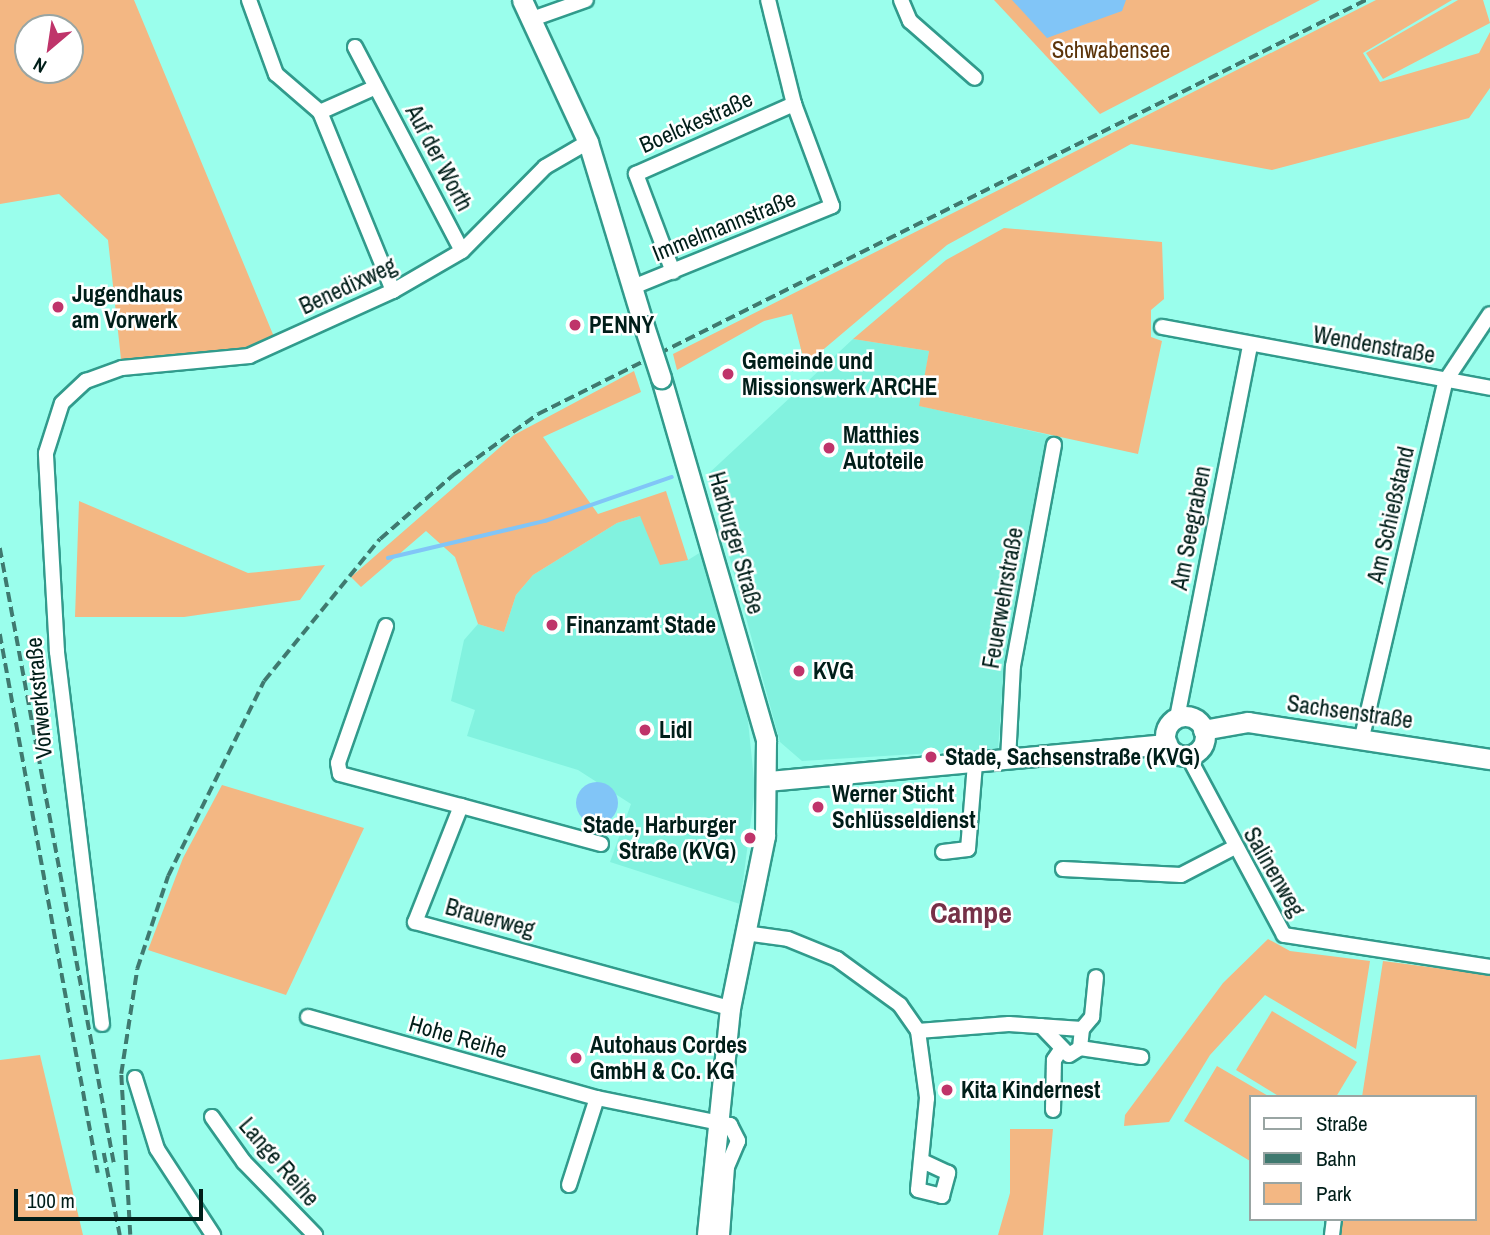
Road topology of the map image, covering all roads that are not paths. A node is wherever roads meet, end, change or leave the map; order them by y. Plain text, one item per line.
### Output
1 (249, 0) edge
2 (522, 0) edge
3 (586, 0) edge
4 (768, 0) edge
5 (901, 0) edge
6 (532, 19) junction
7 (355, 47) dead end
8 (975, 78) dead end
9 (376, 87) junction
10 (794, 104) junction
11 (320, 112) junction
12 (588, 142) junction
13 (462, 251) junction
14 (673, 272) junction
15 (633, 288) junction
16 (393, 291) junction
17 (1490, 314) edge
18 (1162, 327) dead end
19 (1250, 346) junction
20 (1446, 380) junction
21 (86, 381) joint
22 (1490, 388) edge
23 (1054, 446) dead end
24 (386, 626) dead end
25 (1177, 718) junction
26 (1203, 730) junction
27 (1362, 737) junction
28 (1167, 744) junction
29 (1188, 756) junction
30 (1490, 759) edge
31 (1008, 760) junction
32 (975, 763) junction
33 (768, 781) junction
34 (461, 806) junction
35 (601, 844) dead end
36 (1233, 848) junction
37 (943, 852) dead end
38 (1063, 869) dead end
39 (745, 933) junction
40 (1490, 967) edge
41 (1096, 977) dead end
42 (730, 1008) junction
43 (308, 1017) dead end
44 (102, 1024) dead end
45 (1041, 1026) junction
46 (1082, 1029) junction
47 (918, 1031) junction
48 (1080, 1048) junction
49 (1060, 1051) junction
50 (1141, 1057) dead end
51 (135, 1078) dead end
52 (597, 1098) junction
53 (1053, 1110) dead end
54 (212, 1116) dead end
55 (717, 1122) junction
56 (922, 1161) dead end
57 (569, 1185) dead end
58 (213, 1235) edge
59 (313, 1235) edge
60 (706, 1235) edge
61 (722, 1235) edge

1 - 11 street
2 - 6 main road, Harburger Straße
3 - 6 street
4 - 10 street
5 - 8 street
6 - 12 main road, Harburger Straße
7 - 9 street, Auf der Worth
9 - 11 street
9 - 13 street, Auf der Worth
10 - 14 street, Boelckestraße
10 - 14 street, Immelmannstraße
11 - 16 street
12 - 13 street, Benedixweg
12 - 15 main road, Harburger Straße
13 - 16 street, Benedixweg
14 - 15 street, Immelmannstraße
15 - 33 main road, Harburger Straße, bridge
16 - 21 street, Benedixweg
17 - 20 street, Am Schießstand
18 - 19 street, Wendenstraße
19 - 20 street, Wendenstraße
19 - 25 street, Am Seegraben
20 - 22 street, Wendenstraße
20 - 27 street, Am Schießstand
21 - 44 street, Vorwerkstraße
23 - 31 street, Feuerwehrstraße
24 - 34 street
25 - 26 main road
25 - 28 main road
26 - 27 main road, Sachsenstraße
26 - 29 main road
27 - 30 main road, Sachsenstraße
28 - 29 main road
28 - 31 main road
29 - 36 street, Salinenweg
31 - 32 main road
32 - 33 main road
32 - 37 street
33 - 39 main road, Harburger Straße
34 - 35 street
34 - 42 street, Brauerweg
36 - 38 street
36 - 40 street, Salinenweg
39 - 42 main road, Harburger Straße
39 - 47 street
41 - 46 street
42 - 55 main road, Harburger Straße
43 - 52 street, Hohe Reihe
45 - 46 street
45 - 47 street
45 - 49 street
46 - 48 street
47 - 56 street
48 - 49 street
48 - 50 street
49 - 53 street
51 - 58 street
52 - 55 street, Hohe Reihe
52 - 57 street
54 - 59 street, Lange Reihe
55 - 60 main road, Harburger Straße
55 - 61 street

